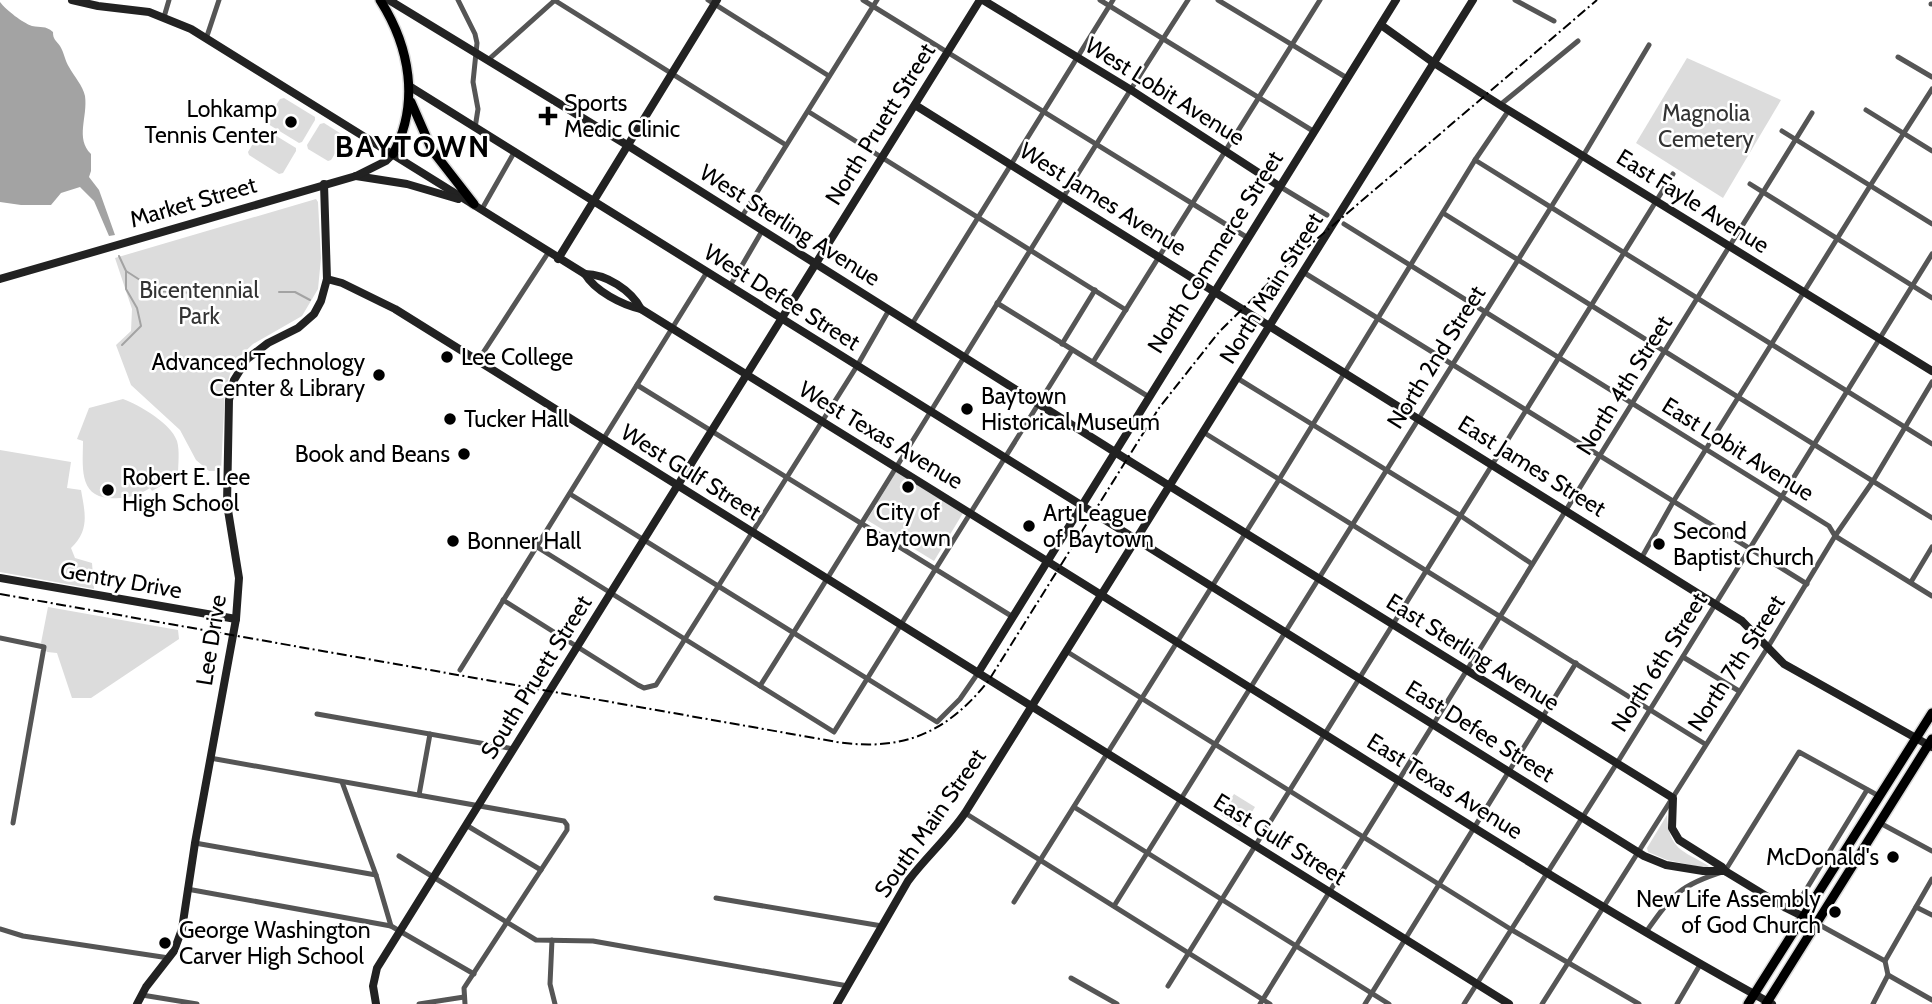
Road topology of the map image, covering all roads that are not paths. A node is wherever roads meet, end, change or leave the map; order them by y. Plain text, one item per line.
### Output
1 (72, 0) edge
2 (169, 0) edge
3 (219, 0) edge
4 (380, 0) edge
5 (389, 0) edge
6 (458, 0) edge
7 (554, 0) edge
8 (863, 0) edge
9 (877, 0) edge
10 (981, 0) edge
11 (1100, 0) edge
12 (1188, 0) edge
13 (1218, 0) edge
14 (1320, 0) edge
15 (1473, 0) edge
16 (1515, 0) edge
17 (713, 1) edge
18 (1393, 2) edge
19 (1111, 3) edge
20 (873, 6) junction
21 (164, 16) junction
22 (1554, 22) dead end
23 (1381, 25) junction
24 (1163, 38) junction
25 (206, 39) junction
26 (1578, 41) dead end
27 (1292, 45) junction
28 (1649, 45) dead end
29 (474, 51) junction
30 (948, 53) junction
31 (1898, 57) dead end
32 (1077, 58) junction
33 (488, 60) junction
34 (1434, 63) junction
35 (671, 75) junction
36 (829, 76) junction
37 (1932, 77) edge
38 (1347, 78) junction
39 (409, 86) junction
40 (1932, 89) edge
41 (1131, 90) junction
42 (1258, 97) junction
43 (410, 101) junction
44 (915, 105) junction
45 (1500, 105) junction
46 (1509, 110) junction
47 (1866, 110) dead end
48 (809, 111) junction
49 (1044, 112) junction
50 (1812, 113) dead end
51 (475, 128) junction
52 (1313, 131) junction
53 (1782, 131) dead end
54 (1904, 133) junction
55 (1797, 140) junction
56 (1097, 144) junction
57 (626, 145) junction
58 (786, 145) junction
59 (515, 151) junction
60 (1225, 151) junction
61 (1932, 151) edge
62 (393, 154) junction
63 (1583, 156) junction
64 (881, 158) junction
65 (1475, 160) junction
66 (1011, 164) junction
67 (1673, 173) dead end
68 (356, 176) junction
69 (324, 184) junction
70 (1749, 184) dead end
71 (1279, 186) junction
72 (1870, 186) junction
73 (1764, 193) junction
74 (1064, 197) junction
75 (593, 200) junction
76 (1656, 201) junction
77 (1192, 204) junction
78 (478, 206) junction
79 (1550, 207) junction
80 (1443, 213) junction
81 (1327, 215) dead end
82 (977, 217) junction
83 (741, 218) junction
84 (1932, 224) edge
85 (1344, 225) dead end
86 (762, 231) junction
87 (1248, 238) junction
88 (1838, 238) junction
89 (1730, 246) junction
90 (1030, 251) junction
91 (548, 253) junction
92 (1624, 253) junction
93 (1932, 254) edge
94 (1160, 257) junction
95 (1518, 258) junction
96 (558, 259) junction
97 (817, 264) junction
98 (1410, 265) junction
99 (707, 272) junction
100 (1303, 272) junction
101 (0, 279) edge
102 (327, 279) junction
103 (730, 286) junction
104 (1913, 286) junction
105 (1095, 290) junction
106 (1215, 290) junction
107 (1804, 292) junction
108 (1932, 298) edge
109 (1699, 299) junction
110 (997, 303) junction
111 (1592, 306) junction
112 (888, 310) junction
113 (1126, 310) junction
114 (1485, 311) junction
115 (781, 318) junction
116 (1378, 319) junction
117 (912, 324) junction
118 (1270, 325) junction
119 (673, 328) junction
120 (1880, 339) junction
121 (1062, 344) junction
122 (1771, 345) junction
123 (1072, 350) junction
124 (1665, 351) junction
125 (965, 357) junction
126 (1559, 358) junction
127 (477, 362) junction
128 (1093, 362) junction
129 (1451, 364) junction
130 (857, 366) junction
131 (1932, 371) edge
132 (1344, 372) junction
133 (747, 376) junction
134 (1237, 379) junction
135 (1932, 382) edge
136 (636, 385) junction
137 (1846, 391) junction
138 (1149, 397) junction
139 (1739, 397) junction
140 (1039, 403) junction
141 (1632, 403) junction
142 (1526, 410) junction
143 (931, 411) junction
144 (1418, 418) junction
145 (822, 422) junction
146 (1311, 425) junction
147 (1906, 428) junction
148 (711, 431) junction
149 (1203, 432) junction
150 (603, 440) junction
151 (1813, 444) junction
152 (1932, 444) edge
153 (1707, 449) junction
154 (1115, 452) junction
155 (1599, 456) junction
156 (1005, 457) junction
157 (1494, 464) junction
158 (897, 468) junction
159 (1386, 471) junction
160 (786, 478) junction
161 (1280, 478) junction
162 (1873, 481) junction
163 (1169, 485) junction
164 (677, 486) junction
165 (570, 494) junction
166 (1782, 496) junction
167 (1673, 502) junction
168 (1081, 504) junction
169 (1567, 509) junction
170 (971, 512) junction
171 (1461, 516) junction
172 (1932, 518) edge
173 (860, 523) junction
174 (1353, 525) junction
175 (752, 533) junction
176 (1245, 533) junction
177 (1835, 537) junction
178 (1136, 538) junction
179 (644, 540) junction
180 (537, 547) junction
181 (1932, 548) edge
182 (1749, 549) junction
183 (1642, 557) junction
184 (1047, 562) junction
185 (1532, 564) junction
186 (935, 570) junction
187 (1427, 571) junction
188 (0, 578) edge
189 (827, 578) junction
190 (1320, 579) junction
191 (1911, 582) junction
192 (1807, 584) junction
193 (1211, 585) junction
194 (718, 586) junction
195 (611, 593) junction
196 (1101, 595) junction
197 (1932, 596) edge
198 (503, 600) junction
199 (1715, 604) junction
200 (1013, 617) junction
201 (1499, 617) junction
202 (236, 620) junction
203 (901, 625) junction
204 (1394, 625) junction
205 (1286, 633) junction
206 (793, 634) junction
207 (0, 638) edge
208 (685, 639) junction
209 (1176, 642) junction
210 (578, 647) junction
211 (1768, 648) junction
212 (1066, 651) junction
213 (1683, 657) junction
214 (1576, 663) junction
215 (460, 670) dead end
216 (1467, 670) junction
217 (978, 673) junction
218 (867, 678) junction
219 (1360, 679) junction
220 (760, 686) junction
221 (1251, 688) junction
222 (1739, 691) junction
223 (1141, 698) junction
224 (1032, 706) junction
225 (1650, 709) junction
226 (1932, 713) edge
227 (317, 714) dead end
228 (1543, 717) junction
229 (1434, 725) junction
230 (430, 734) junction
231 (1325, 734) junction
232 (1916, 738) junction
233 (1705, 744) junction
234 (1931, 744) edge
235 (1215, 745) junction
236 (514, 749) junction
237 (1107, 754) junction
238 (210, 758) junction
239 (1617, 763) junction
240 (1507, 772) junction
241 (342, 782) junction
242 (1399, 782) junction
243 (1290, 790) junction
244 (1867, 790) junction
245 (419, 795) junction
246 (1879, 796) junction
247 (1672, 798) junction
248 (1181, 800) junction
249 (477, 807) junction
250 (1074, 807) junction
251 (965, 813) junction
252 (1583, 817) junction
253 (13, 823) dead end
254 (1880, 823) junction
255 (466, 825) junction
256 (1475, 827) junction
257 (1364, 837) junction
258 (195, 843) junction
259 (1255, 846) junction
260 (1639, 851) junction
261 (1932, 851) edge
262 (1147, 853) junction
263 (399, 856) dead end
264 (1840, 857) junction
265 (1041, 860) junction
266 (1852, 865) junction
267 (541, 870) junction
268 (1725, 871) junction
269 (1548, 873) junction
270 (376, 875) junction
271 (434, 878) junction
272 (1932, 879) edge
273 (1440, 884) junction
274 (187, 889) junction
275 (1330, 892) junction
276 (716, 898) dead end
277 (1223, 899) junction
278 (1014, 902) dead end
279 (1114, 906) junction
280 (1916, 907) junction
281 (1603, 908) junction
282 (1793, 911) junction
283 (1932, 915) edge
284 (1803, 917) junction
285 (1816, 923) junction
286 (507, 924) junction
287 (391, 926) junction
288 (882, 926) junction
289 (0, 929) edge
290 (400, 929) junction
291 (1512, 930) junction
292 (1646, 932) junction
293 (552, 940) junction
294 (1405, 940) junction
295 (1297, 946) junction
296 (1189, 952) junction
297 (169, 958) junction
298 (1885, 961) junction
299 (1701, 963) junction
300 (1569, 964) junction
301 (474, 974) junction
302 (1888, 975) junction
303 (1071, 978) dead end
304 (1477, 984) junction
305 (848, 986) junction
306 (1168, 986) dead end
307 (1371, 993) junction
308 (1755, 994) junction
309 (142, 995) junction
310 (1103, 996) junction
311 (464, 997) junction
312 (1932, 1000) edge
313 (1261, 1002) edge
314 (1768, 1003) edge
315 (137, 1004) edge
316 (197, 1004) edge
317 (376, 1004) edge
318 (419, 1004) edge
319 (465, 1004) edge
320 (555, 1004) edge
321 (837, 1004) edge
322 (1098, 1004) edge
323 (1117, 1004) edge
324 (1270, 1004) edge
325 (1364, 1004) edge
326 (1389, 1004) edge
327 (1464, 1004) edge
328 (1509, 1004) edge
329 (1542, 1004) edge
330 (1639, 1004) edge
331 (1677, 1004) edge
332 (1748, 1004) edge
333 (1873, 1004) edge

1 - 21 main road, West Texas Avenue
2 - 21 street
3 - 25 street
4 - 39 main road
5 - 29 main road, West Sterling Avenue
6 - 29 street
7 - 33 street
7 - 35 street
8 - 20 street
9 - 20 street
10 - 30 main road, North Pruett Street
10 - 32 main road, West Lobit Avenue
11 - 19 street
12 - 24 street
13 - 27 street
14 - 27 street
15 - 34 main road, North Main Street
16 - 22 street
17 - 35 main road
17 - 36 street
18 - 23 main road, North Commerce Street
19 - 24 street
19 - 32 street
20 - 30 street
20 - 36 street
21 - 25 main road, West Texas Avenue
23 - 34 main road, East Fayle Avenue
23 - 38 main road, North Commerce Street
24 - 41 street
24 - 42 street
25 - 62 main road, West Texas Avenue
26 - 45 street
27 - 38 street
27 - 42 street
28 - 63 street, North 2nd Street
29 - 33 main road, West Sterling Avenue
29 - 51 street
30 - 44 main road, North Pruett Street
30 - 49 street
31 - 37 street
32 - 41 main road, West Lobit Avenue
32 - 49 street
33 - 57 main road, West Sterling Avenue
34 - 45 main road, East Fayle Avenue
34 - 100 main road, North Main Street
35 - 57 main road
35 - 58 street
36 - 48 street
38 - 52 main road, North Commerce Street
39 - 43 main road
39 - 51 main road, West Defee Street
40 - 54 street
41 - 56 street
41 - 60 main road, West Lobit Avenue
42 - 52 street
42 - 60 street
43 - 62 main road
43 - 78 main road
44 - 64 main road, North Pruett Street
44 - 66 main road, West James Avenue
45 - 46 main road, East Fayle Avenue
46 - 63 main road, East Fayle Avenue
46 - 65 street
47 - 54 street
48 - 58 street
48 - 64 street
49 - 56 street
49 - 66 street
50 - 55 street, North 4th Street
51 - 59 main road, West Defee Street
52 - 71 main road, North Commerce Street
53 - 55 street
54 - 61 street
54 - 72 street
55 - 72 street
55 - 73 street, North 4th Street
56 - 74 street
56 - 77 street
57 - 75 main road
57 - 83 main road, West Sterling Avenue
58 - 83 street
59 - 75 main road, West Defee Street
59 - 78 street
60 - 71 main road, West Lobit Avenue
60 - 77 street
62 - 68 main road, Market Street
62 - 78 main road, West Texas Avenue
63 - 76 main road, East Fayle Avenue
63 - 79 street, North 2nd Street
64 - 82 street
64 - 97 main road, North Pruett Street
65 - 79 street
65 - 80 street
66 - 74 main road, West James Avenue
66 - 82 street
67 - 76 street
68 - 69 main road, Market Street
68 - 78 main road
69 - 101 main road, Market Street
69 - 102 main road, Lee Drive
70 - 73 street
71 - 81 street, West Lobit Avenue
71 - 87 main road, North Commerce Street
72 - 84 street
72 - 88 street
73 - 88 street
73 - 89 street, North 4th Street
74 - 90 street
74 - 94 main road, West James Avenue
75 - 96 main road
75 - 99 main road, West Defee Street
76 - 89 main road, East Fayle Avenue
76 - 92 street
77 - 87 street
77 - 94 street
78 - 91 main road, West Texas Avenue
79 - 92 street
79 - 95 street, North 2nd Street
80 - 95 street
80 - 98 street
82 - 90 street
82 - 117 street
83 - 86 main road, West Sterling Avenue
85 - 98 street, East Lobit Avenue
86 - 97 main road, West Sterling Avenue
86 - 103 street
87 - 106 main road, North Commerce Street
88 - 104 street
88 - 107 street
89 - 107 main road, East Fayle Avenue
89 - 109 street, North 4th Street
90 - 105 street
90 - 110 street
91 - 96 main road, West Texas Avenue
91 - 127 street
92 - 109 street
92 - 111 street
93 - 104 street, North 6th Street
94 - 106 main road, West James Avenue
94 - 113 street
95 - 111 street
95 - 114 street, North 2nd Street
96 - 119 main road, West Texas Avenue
97 - 112 main road, West Sterling Avenue
97 - 115 main road, North Pruett Street
98 - 114 street, East Lobit Avenue
98 - 116 street
99 - 103 main road, West Defee Street
99 - 119 street
100 - 116 street
100 - 118 main road, North Main Street
102 - 127 main road, West Gulf Street
102 - 202 main road, Lee Drive
103 - 115 main road, West Defee Street
104 - 108 street
104 - 120 street, North 6th Street
105 - 113 street
105 - 121 street
106 - 118 main road, West James Avenue
106 - 138 main road, North Commerce Street
107 - 120 main road, East Fayle Avenue
107 - 122 street
109 - 122 street
109 - 124 street, North 4th Street
110 - 121 street
110 - 125 street
111 - 124 street
111 - 126 street
112 - 117 main road, West Sterling Avenue
112 - 130 street
113 - 128 street
114 - 126 street, East Lobit Avenue
114 - 129 street, North 2nd Street
115 - 130 main road, West Defee Street
115 - 133 main road, North Pruett Street
116 - 129 street
116 - 132 street
117 - 125 main road, West Sterling Avenue
118 - 132 main road, East James Street
118 - 134 main road, North Main Street
119 - 133 main road, West Texas Avenue
119 - 136 street
120 - 131 main road, East Fayle Avenue
120 - 137 street, North 6th Street
121 - 123 street
122 - 137 street
122 - 139 street
123 - 128 street
123 - 140 street
124 - 139 street
124 - 141 street, North 4th Street
125 - 140 main road, West Sterling Avenue
125 - 143 street
126 - 141 street, East Lobit Avenue
126 - 142 street
127 - 150 main road, West Gulf Street
128 - 138 street
129 - 142 street
129 - 144 street, North 2nd Street
130 - 143 main road, West Defee Street
130 - 145 street
132 - 144 main road, East James Street
132 - 146 street
133 - 145 main road, West Texas Avenue
133 - 148 main road, South Pruett Street
134 - 146 street
134 - 149 main road, North Main Street
135 - 147 street, North 7th Street
136 - 148 street
136 - 150 street
137 - 147 street
137 - 151 street, North 6th Street
138 - 154 main road, North Commerce Street
139 - 151 street
139 - 153 street
140 - 154 main road, West Sterling Avenue
140 - 156 street
141 - 153 street, East Lobit Avenue
141 - 155 street, North 4th Street
142 - 155 street
142 - 157 street
143 - 156 main road, West Defee Street
143 - 158 street
144 - 157 main road, East James Street
144 - 159 street, North 2nd Street
145 - 158 main road, West Texas Avenue
145 - 160 street
146 - 159 street
146 - 161 street
147 - 152 street
147 - 162 street, North 7th Street
148 - 160 street
148 - 164 main road, South Pruett Street
149 - 161 street
149 - 163 main road, North Main Street
150 - 164 main road, West Gulf Street
150 - 165 street
151 - 162 street
151 - 166 street, North 6th Street
153 - 166 street, East Lobit Avenue
153 - 167 street
154 - 163 main road, West Sterling Avenue
154 - 168 main road, North Commerce Street
155 - 167 street
155 - 169 street, North 4th Street
156 - 168 main road, West Defee Street
156 - 170 street
157 - 169 main road, East James Street
157 - 171 street
158 - 170 main road, West Texas Avenue
158 - 173 street
159 - 171 street
159 - 174 street, North 2nd Street
160 - 173 street
160 - 175 street
161 - 174 street
161 - 176 street
162 - 172 street
162 - 177 street, North 7th Street
163 - 176 main road, East Sterling Avenue
163 - 178 main road, North Main Street
164 - 175 main road, West Gulf Street
164 - 179 main road, South Pruett Street
165 - 179 street
165 - 180 street
166 - 177 street, East Lobit Avenue
166 - 182 street, North 6th Street
167 - 182 street
167 - 183 street
168 - 178 main road, West Defee Street
168 - 184 main road, North Commerce Street
169 - 183 main road, East James Street
169 - 185 street, North 4th Street
170 - 184 main road, West Texas Avenue
170 - 186 street
171 - 185 street
171 - 187 street
173 - 186 street
173 - 189 street
174 - 187 street
174 - 190 street, North 2nd Street
175 - 189 main road, West Gulf Street
175 - 194 street
176 - 190 main road, East Sterling Avenue
176 - 193 street
177 - 191 street, East Lobit Avenue
177 - 192 street, North 7th Street
178 - 193 main road, East Defee Street
178 - 196 main road, North Main Street
179 - 194 street
179 - 195 main road, South Pruett Street
180 - 195 street
180 - 198 street
181 - 191 street
182 - 192 street
182 - 199 street, North 6th Street
183 - 199 main road, East James Street
184 - 196 main road, West Texas Avenue
184 - 200 main road, North Commerce Street
185 - 201 street, North 4th Street
186 - 200 street
186 - 203 street
187 - 201 street
187 - 204 street
188 - 202 main road, Gentry Drive
189 - 203 main road, West Gulf Street
189 - 206 street
190 - 204 main road, East Sterling Avenue
190 - 205 street, North 2nd Street
191 - 197 street, East Lobit Avenue
192 - 211 street, North 7th Street
193 - 205 main road, East Defee Street
193 - 209 street
194 - 206 street
194 - 208 street
195 - 208 street
195 - 210 main road, South Pruett Street
196 - 209 main road, East Texas Avenue
196 - 212 main road, South Main Street
198 - 210 street
198 - 215 street
199 - 211 main road, East James Street
199 - 213 street, North 6th Street
200 - 217 main road, North Commerce Street
201 - 214 street
201 - 216 street, North 4th Street
202 - 238 main road, Lee Drive
203 - 217 main road, West Gulf Street
203 - 218 street
204 - 216 main road, East Sterling Avenue
204 - 219 street
205 - 219 main road, East Defee Street
205 - 221 street, North 2nd Street
206 - 218 street
206 - 220 street
207 - 253 street
208 - 210 street
208 - 220 street
209 - 221 main road, East Texas Avenue
209 - 223 street
210 - 236 main road, South Pruett Street
211 - 222 street, North 7th Street
211 - 232 main road, East James Street
212 - 223 street
212 - 224 main road, South Main Street
213 - 222 street
213 - 225 street, North 6th Street
214 - 225 street
214 - 228 street
216 - 228 main road, East Sterling Avenue
216 - 229 street, North 4th Street
217 - 218 street
217 - 224 main road, West Gulf Street
218 - 220 street
219 - 229 main road, East Defee Street
219 - 231 street
221 - 231 main road, East Texas Avenue
221 - 235 street, North 2nd Street
222 - 233 street, North 7th Street
223 - 235 street
223 - 237 street
224 - 237 main road, East Gulf Street
224 - 251 main road, South Main Street
225 - 233 street
225 - 239 street, North 6th Street
226 - 232 main road
227 - 230 street
228 - 239 main road, East Sterling Avenue
228 - 240 street
229 - 240 main road, East Defee Street
229 - 242 street, North 4th Street
230 - 236 street
230 - 245 street
231 - 242 main road, East Texas Avenue
231 - 243 street
232 - 234 main road, East James Street
232 - 246 main road
233 - 247 street, North 7th Street
234 - 254 main road
235 - 243 street
235 - 248 street, North 2nd Street
236 - 249 main road, South Pruett Street
237 - 248 main road, East Gulf Street
237 - 250 street
238 - 241 street
238 - 258 main road, Lee Drive
239 - 247 main road, East Sterling Avenue
239 - 252 street, North 6th Street
240 - 252 main road, East Defee Street
240 - 256 street
241 - 245 street
241 - 270 street
242 - 256 main road, East Texas Avenue
242 - 257 street, North 4th Street
243 - 257 street
243 - 259 street
244 - 246 street
244 - 268 street
244 - 282 street
245 - 249 street
246 - 264 main road
247 - 260 street, North 7th Street
247 - 268 main road
248 - 259 main road, East Gulf Street
248 - 262 street, North 2nd Street
249 - 255 main road, South Pruett Street
249 - 267 street
250 - 262 street
250 - 265 street
251 - 265 street
251 - 288 main road, South Main Street
252 - 260 main road, East Defee Street
252 - 269 street, North 6th Street
254 - 261 street
254 - 266 main road
255 - 267 street
255 - 271 main road, South Pruett Street
256 - 269 main road, East Texas Avenue
256 - 273 street
257 - 273 street
257 - 275 street, North 4th Street
258 - 270 street
258 - 274 main road, Lee Drive
259 - 275 main road, East Gulf Street
259 - 277 street
260 - 268 main road, East Defee Street
260 - 281 street, North 7th Street
262 - 277 street
262 - 279 street, North 2nd Street
263 - 271 street
264 - 266 main road
264 - 284 main road
265 - 278 street
265 - 279 street
266 - 285 main road
267 - 286 street
268 - 282 main road, East Defee Street
268 - 292 street
269 - 281 main road, East Texas Avenue
269 - 291 street, North 6th Street
270 - 287 street
271 - 286 street
271 - 290 main road, South Pruett Street
272 - 280 street
273 - 291 street
273 - 294 street
274 - 287 street
274 - 297 main road, Lee Drive
275 - 294 main road, East Gulf Street
275 - 295 street, North 4th Street
276 - 288 street
277 - 295 street
277 - 296 street
279 - 296 street
280 - 283 street
280 - 298 street
281 - 292 main road, East Texas Avenue
281 - 300 street, North 7th Street
282 - 284 main road, East Defee Street
284 - 285 main road, East Defee Street
284 - 308 main road
285 - 298 street
285 - 314 main road
286 - 293 street
286 - 301 street
287 - 290 street
288 - 305 main road, South Main Street
289 - 297 street
290 - 301 street
290 - 317 main road, South Pruett Street
291 - 300 street
291 - 304 street, North 6th Street
292 - 299 main road, East Texas Avenue
293 - 305 street
293 - 320 street
294 - 304 main road, East Gulf Street
294 - 307 street
295 - 307 street
295 - 313 street, North 4th Street
296 - 306 street
296 - 313 street
297 - 309 main road, Lee Drive
298 - 302 street
299 - 308 main road, East Texas Avenue
299 - 331 street
300 - 329 street, North 7th Street
300 - 330 street
301 - 311 street
302 - 312 street
302 - 333 street
303 - 310 street
304 - 327 street, North 6th Street
304 - 328 main road, East Gulf Street
305 - 321 main road, South Main Street
307 - 325 street
307 - 326 street
308 - 314 main road, East Texas Avenue
308 - 332 main road
309 - 315 main road, Lee Drive
309 - 316 street
310 - 322 street
310 - 323 street
311 - 318 street
311 - 319 street
313 - 324 street

